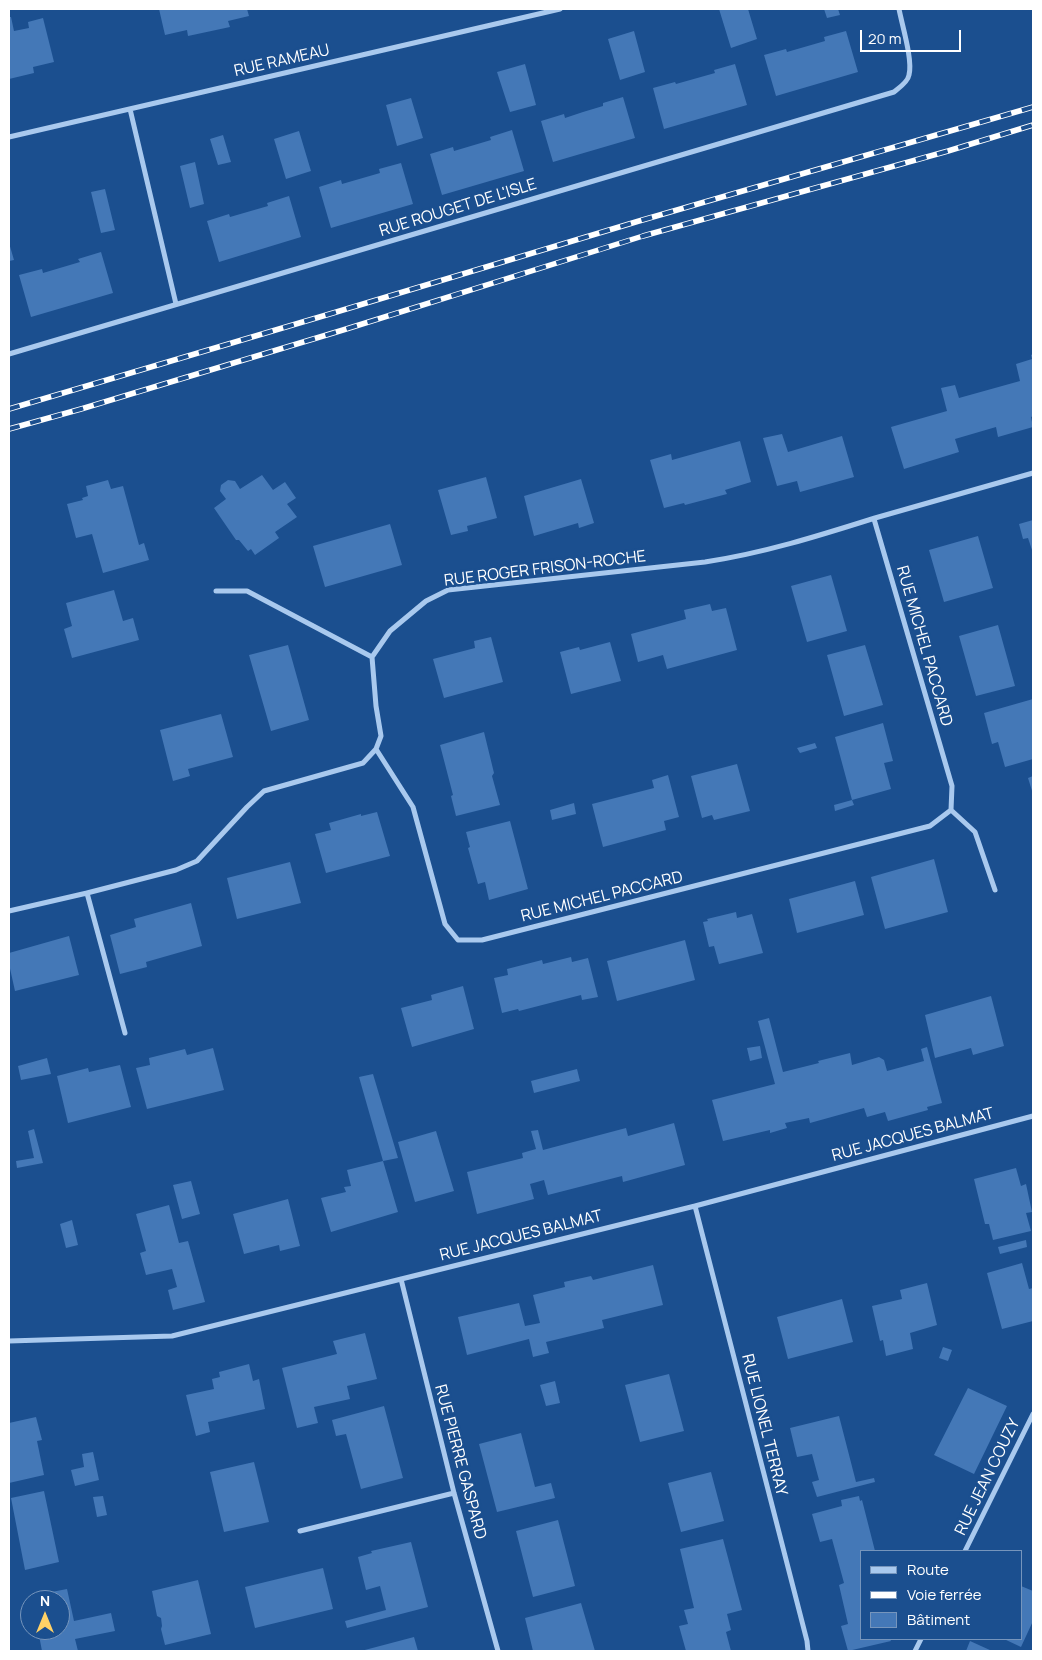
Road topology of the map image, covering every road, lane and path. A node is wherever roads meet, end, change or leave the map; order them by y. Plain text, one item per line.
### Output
1 (560, 9) edge
2 (899, 9) edge
3 (130, 108) junction
4 (9, 137) edge
5 (176, 304) junction
6 (9, 354) edge
7 (1033, 473) edge
8 (874, 519) junction
9 (216, 590) dead end
10 (372, 657) junction
11 (376, 749) junction
12 (951, 810) junction
13 (995, 890) dead end
14 (87, 893) junction
15 (9, 911) edge
16 (125, 1033) dead end
17 (1033, 1116) edge
18 (695, 1206) junction
19 (401, 1279) junction
20 (9, 1341) edge
21 (1033, 1414) edge
22 (454, 1493) junction
23 (300, 1532) dead end
24 (965, 1550) edge
25 (498, 1651) edge
26 (808, 1651) edge

1 - 3 street, RUE RAMEAU
2 - 5 street, RUE ROUGET DE L'ISLE
3 - 4 street, RUE RAMEAU
3 - 5 street
5 - 6 street, RUE ROUGET DE L'ISLE
7 - 8 street, RUE ROGER FRISON-ROCHE
8 - 10 street, RUE ROGER FRISON-ROCHE
8 - 12 street, RUE MICHEL PACCARD
9 - 10 street
10 - 11 street
11 - 12 street, RUE MICHEL PACCARD
11 - 14 street
12 - 13 street
14 - 15 street
14 - 16 street
17 - 18 street, RUE JACQUES BALMAT
18 - 19 street, RUE JACQUES BALMAT
18 - 26 street, RUE LIONEL TERRAY
19 - 20 street, RUE JACQUES BALMAT
19 - 22 street, RUE PIERRE GASPARD
21 - 24 street, RUE JEAN COUZY
22 - 23 street
22 - 25 street, RUE PIERRE GASPARD

